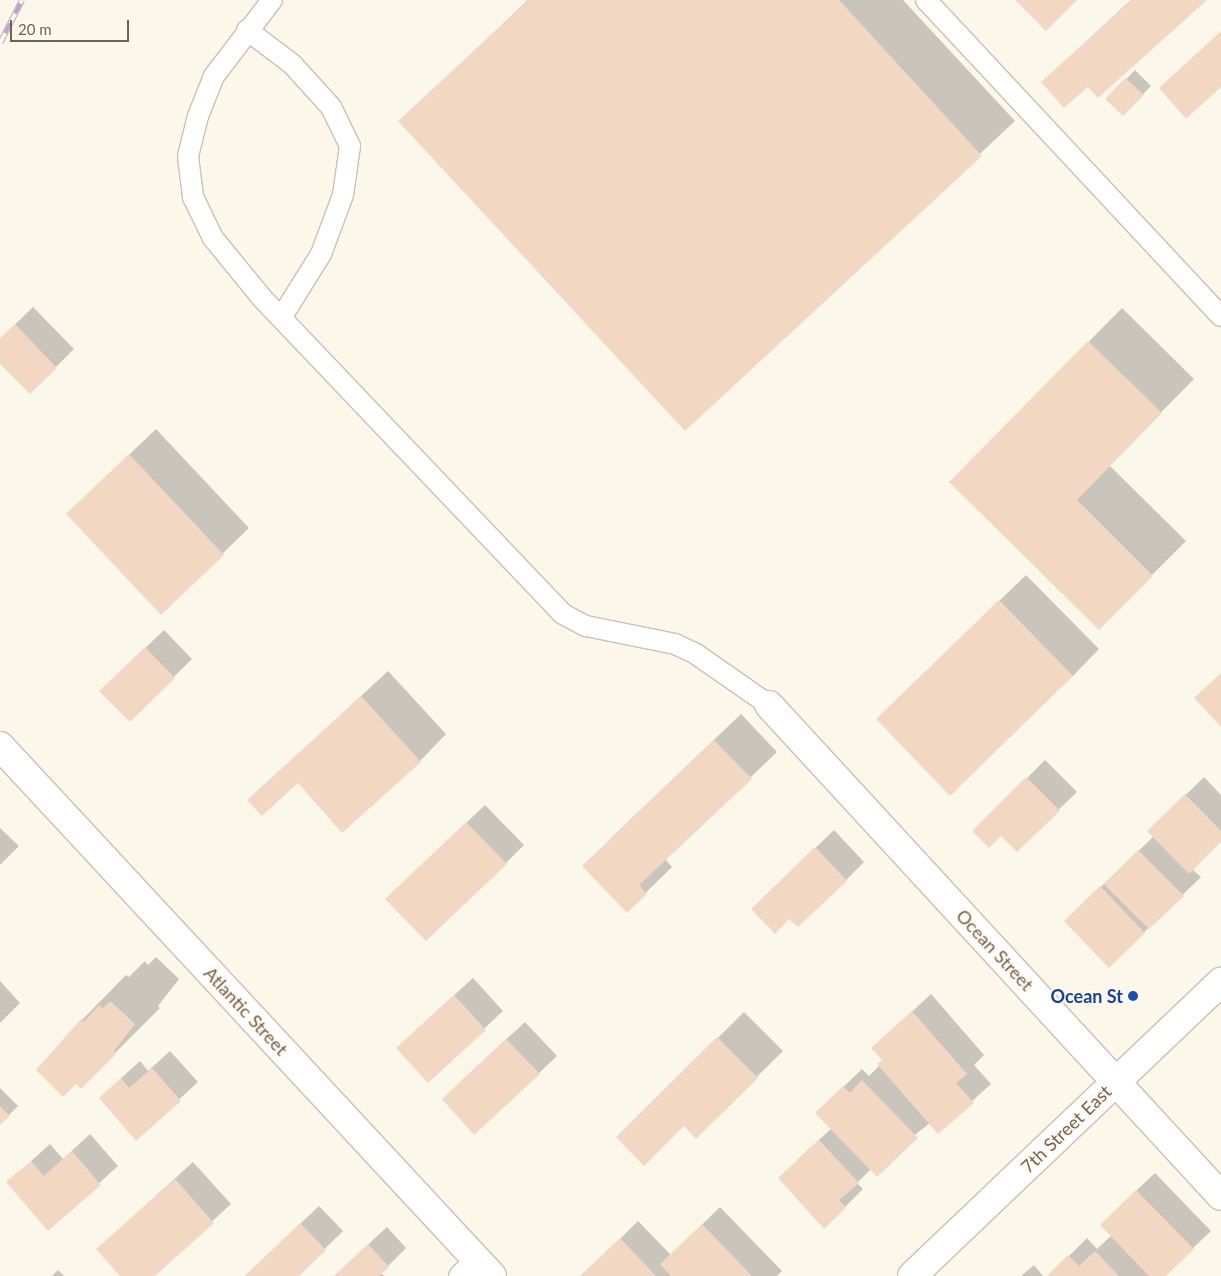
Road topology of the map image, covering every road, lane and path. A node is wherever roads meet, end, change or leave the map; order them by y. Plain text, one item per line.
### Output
1 (272, 0) edge
2 (926, 0) edge
3 (247, 30) junction
4 (1221, 316) edge
5 (281, 318) junction
6 (769, 705) joint
7 (0, 746) edge
8 (1221, 982) edge
9 (1116, 1082) junction
10 (1221, 1196) edge
11 (476, 1270) edge
12 (912, 1276) edge

1 - 3 lane
2 - 4 lane
3 - 5 lane
3 - 5 lane
5 - 6 lane
6 - 9 street, Ocean Street
7 - 11 street, Atlantic Street
8 - 9 street, 7th Street East
9 - 10 street, Ocean Street
9 - 12 street, 7th Street East

